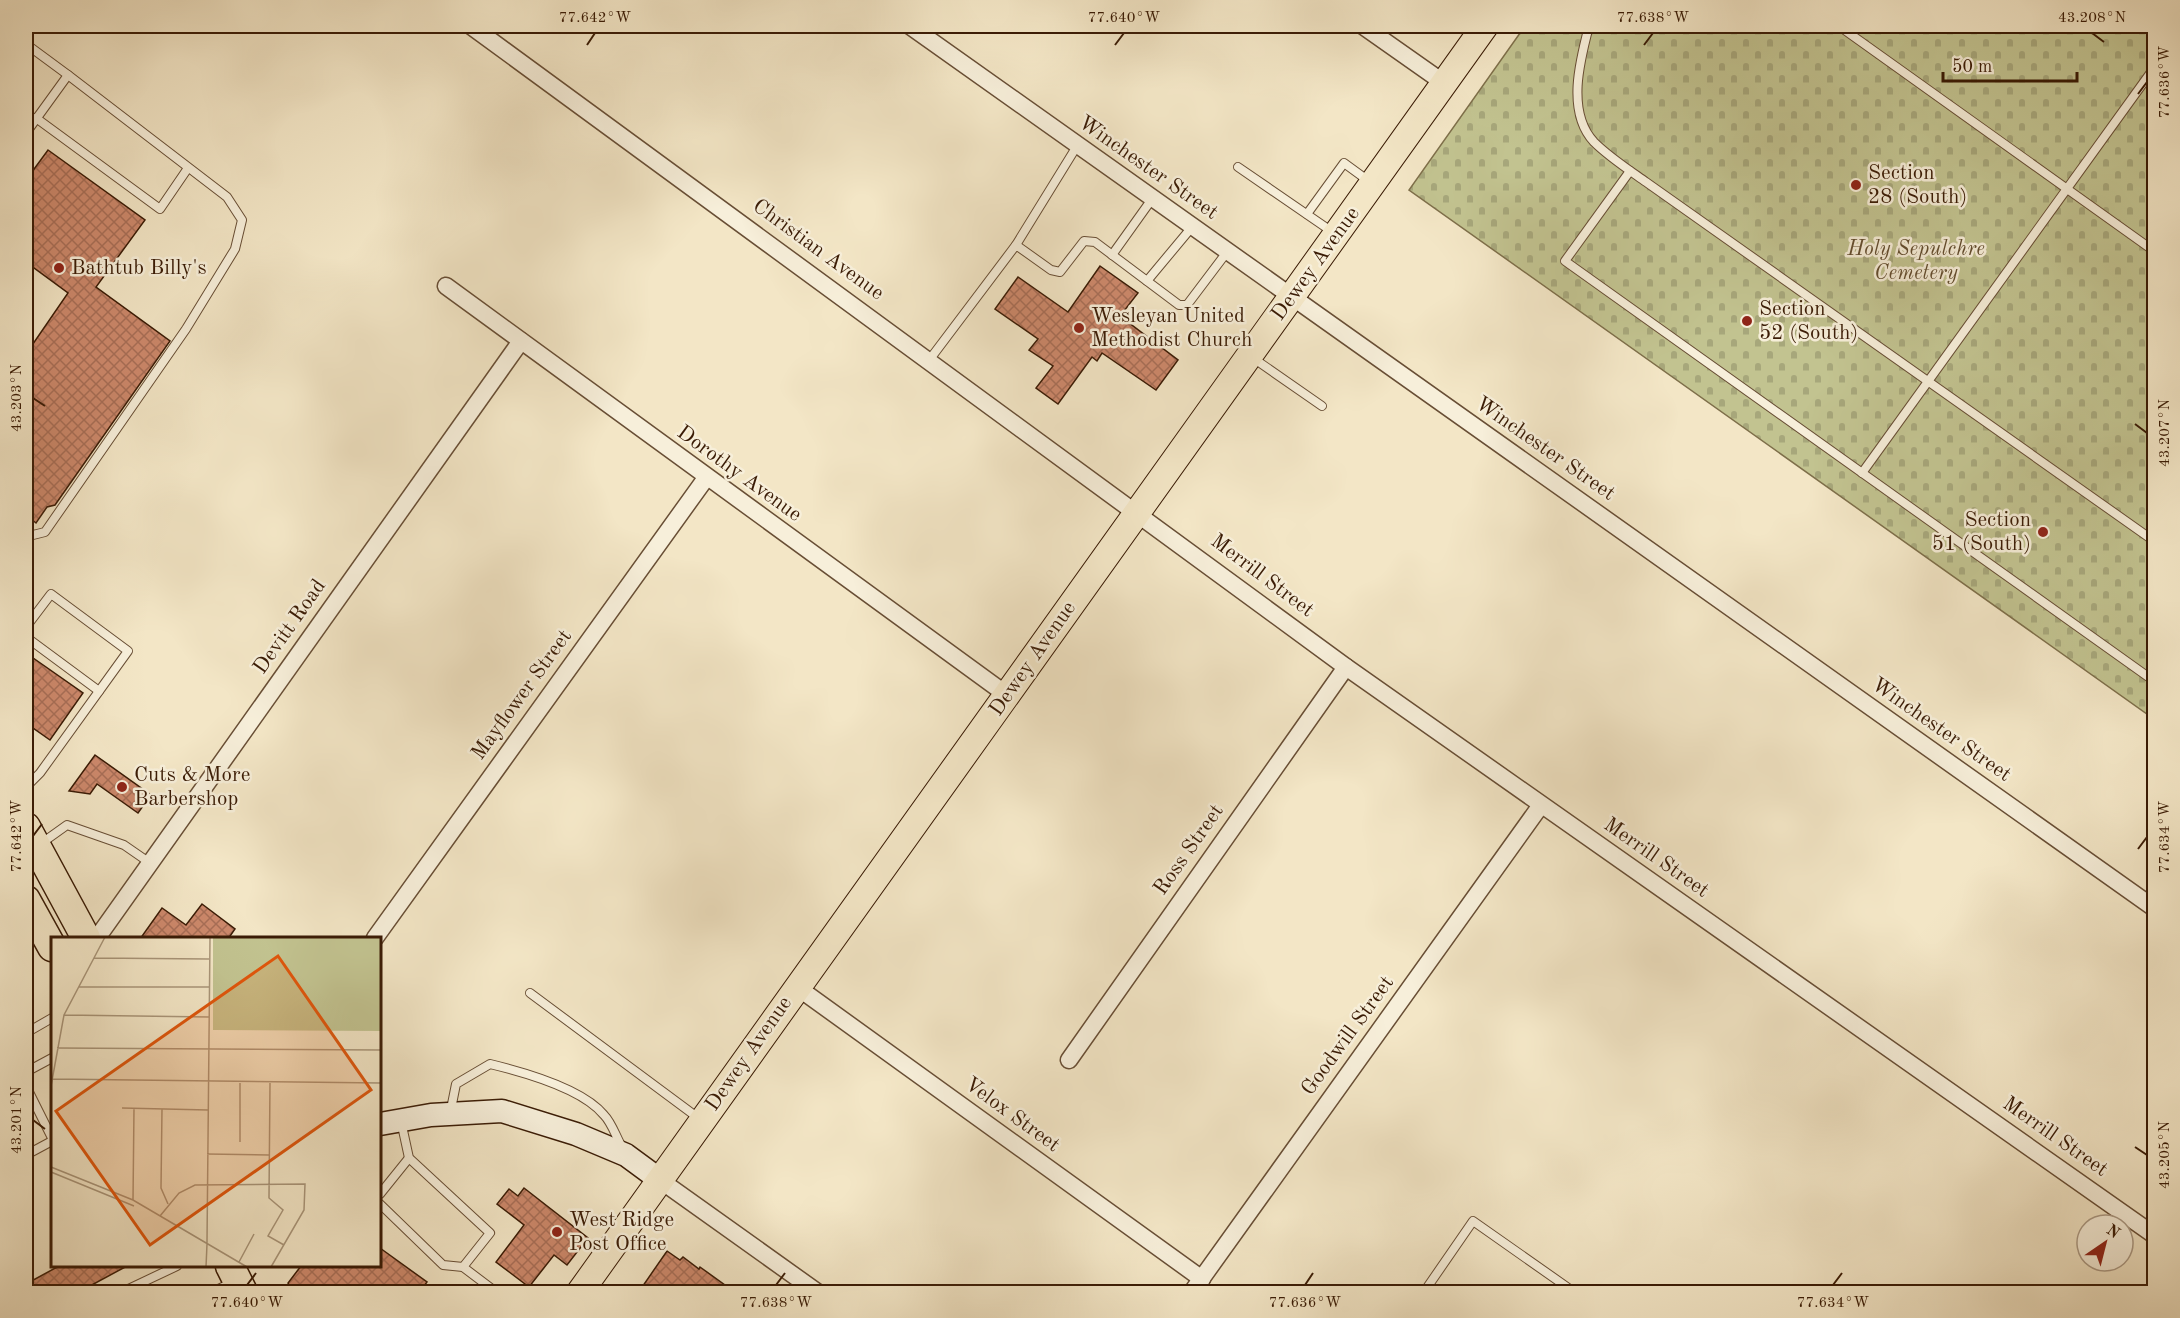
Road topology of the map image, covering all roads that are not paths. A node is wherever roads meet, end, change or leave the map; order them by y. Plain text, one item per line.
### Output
1 (471, 26) edge
2 (910, 26) edge
3 (1363, 26) edge
4 (1485, 26) edge
5 (1589, 26) edge
6 (1839, 26) edge
7 (26, 44) edge
8 (2154, 68) edge
9 (68, 75) junction
10 (1444, 83) junction
11 (36, 118) junction
12 (26, 133) edge
13 (1077, 146) junction
14 (1238, 167) dead end
15 (188, 168) junction
16 (1630, 171) junction
17 (1373, 184) junction
18 (2068, 190) junction
19 (1152, 199) junction
20 (1307, 214) junction
21 (1192, 227) junction
22 (1337, 235) junction
23 (1016, 245) junction
24 (2154, 251) edge
25 (1227, 252) junction
26 (1112, 255) junction
27 (1148, 281) junction
28 (446, 286) dead end
29 (26, 296) edge
30 (1292, 298) junction
31 (26, 303) edge
32 (521, 341) junction
33 (1250, 356) junction
34 (930, 359) junction
35 (1929, 382) junction
36 (1322, 406) dead end
37 (1862, 472) junction
38 (706, 478) junction
39 (1137, 512) junction
40 (26, 529) edge
41 (2154, 541) edge
42 (26, 627) edge
43 (26, 637) edge
44 (1346, 667) junction
45 (2154, 681) edge
46 (99, 691) junction
47 (1007, 696) junction
48 (26, 787) edge
49 (1541, 805) junction
50 (31, 837) edge
51 (150, 863) junction
52 (26, 900) edge
53 (2154, 908) edge
54 (85, 937) edge
55 (98, 937) edge
56 (376, 937) edge
57 (51, 945) edge
58 (797, 987) junction
59 (530, 993) dead end
60 (51, 1019) edge
61 (26, 1033) edge
62 (51, 1059) edge
63 (1069, 1060) dead end
64 (26, 1072) edge
65 (26, 1086) edge
66 (450, 1114) junction
67 (702, 1120) junction
68 (390, 1123) edge
69 (51, 1137) edge
70 (51, 1140) edge
71 (26, 1155) edge
72 (626, 1155) junction
73 (410, 1158) junction
74 (660, 1180) junction
75 (381, 1193) edge
76 (381, 1205) edge
77 (2154, 1235) edge
78 (175, 1267) edge
79 (463, 1267) junction
80 (237, 1279) edge
81 (1197, 1286) edge
82 (122, 1293) edge
83 (212, 1293) edge
84 (496, 1293) edge
85 (580, 1293) edge
86 (817, 1293) edge
87 (1424, 1293) edge
88 (1574, 1293) edge

1 - 34 street, Christian Avenue
2 - 13 street, Winchester Street
3 - 10 street
4 - 10 main road, Dewey Avenue
5 - 16 lane
6 - 18 lane
7 - 9 lane
8 - 18 lane
9 - 11 lane
9 - 15 lane
10 - 17 main road, Dewey Avenue
11 - 12 lane
11 - 15 lane
13 - 19 street, Winchester Street
13 - 23 lane
14 - 20 lane
15 - 40 lane
16 - 35 lane
16 - 37 lane
17 - 20 lane
17 - 22 main road, Dewey Avenue
18 - 24 lane
18 - 35 lane
19 - 21 street, Winchester Street
19 - 26 lane
20 - 22 lane
21 - 25 street, Winchester Street
21 - 27 lane
22 - 30 main road, Dewey Avenue
23 - 26 lane
23 - 34 lane
25 - 27 lane
25 - 30 street, Winchester Street
26 - 27 lane
28 - 32 street, Dorothy Avenue
29 - 31 lane
30 - 33 main road, Dewey Avenue
30 - 53 street, Winchester Street
32 - 38 street, Dorothy Avenue
32 - 51 street, Devitt Road
33 - 36 lane
33 - 39 main road, Dewey Avenue
34 - 39 street, Christian Avenue
35 - 37 lane
35 - 41 lane
37 - 45 lane
38 - 47 street, Dorothy Avenue
38 - 56 street, Mayflower Street
39 - 44 street, Merrill Street
39 - 47 main road, Dewey Avenue
42 - 46 lane
43 - 46 lane
44 - 49 street, Merrill Street
44 - 63 street, Ross Street
46 - 48 lane
47 - 58 main road, Dewey Avenue
49 - 77 street, Merrill Street
49 - 81 street, Goodwill Street
50 - 51 lane
50 - 54 highway
51 - 55 street, Devitt Road
52 - 57 highway
58 - 67 main road, Dewey Avenue
58 - 81 street, Velox Street
59 - 67 lane
60 - 61 lane
62 - 64 lane
65 - 69 lane
66 - 68 street
66 - 72 street
66 - 72 lane
67 - 74 main road, Dewey Avenue
68 - 73 lane
70 - 71 lane
72 - 74 street
73 - 75 lane
73 - 79 lane
74 - 85 main road, Dewey Avenue
74 - 86 street
76 - 79 lane
78 - 82 lane
79 - 84 lane
80 - 83 lane
87 - 88 lane

